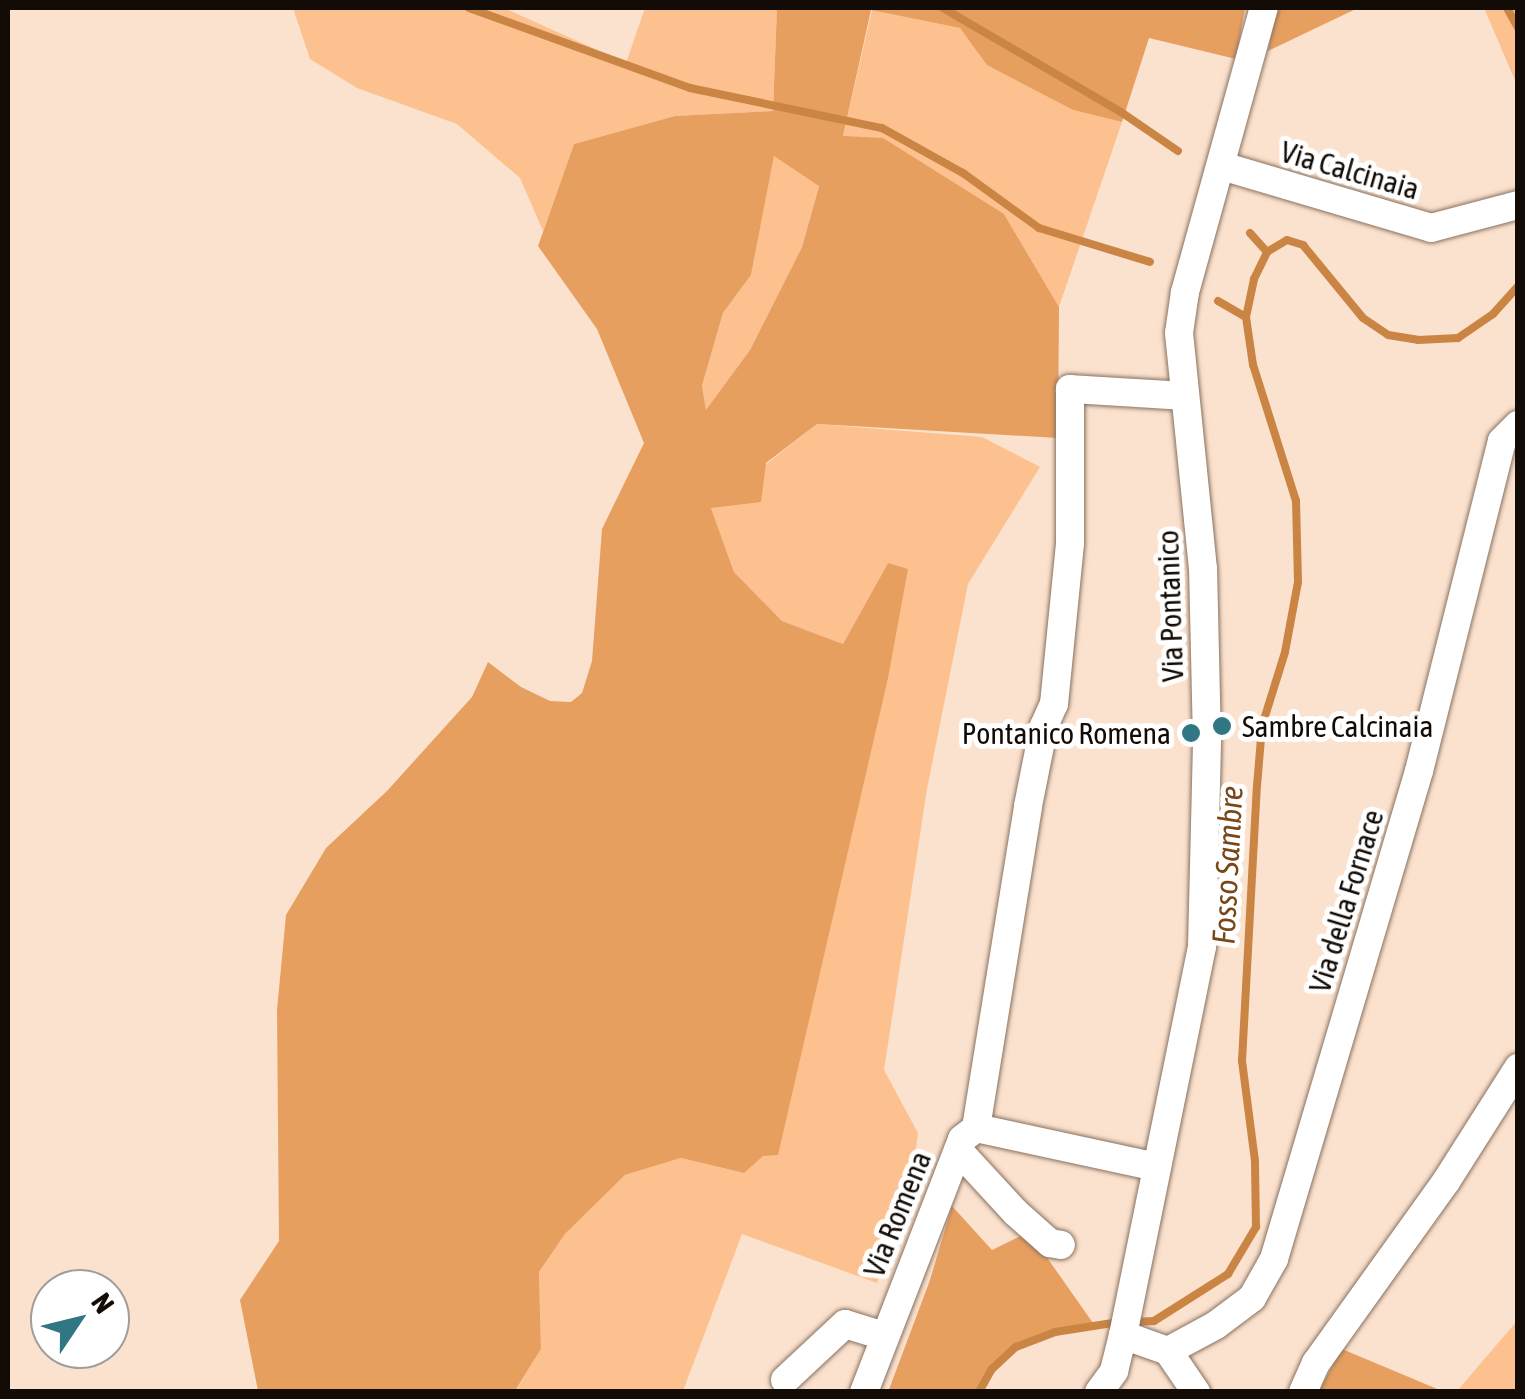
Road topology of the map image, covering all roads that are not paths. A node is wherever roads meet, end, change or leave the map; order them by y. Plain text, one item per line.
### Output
1 (1264, 8) edge
2 (1222, 166) junction
3 (1517, 206) edge
4 (1184, 396) junction
5 (1518, 425) edge
6 (1518, 1068) edge
7 (976, 1128) junction
8 (958, 1150) junction
9 (1157, 1167) junction
10 (1061, 1244) dead end
11 (1124, 1331) junction
12 (884, 1336) junction
13 (1168, 1351) junction
14 (785, 1380) dead end
15 (864, 1392) edge
16 (1100, 1392) edge
17 (1196, 1392) edge
18 (1303, 1392) edge

1 - 2 street, Via Pontanico
2 - 3 street, Via Calcinaia
2 - 4 street, Via Pontanico
4 - 7 street
4 - 9 street, Via Pontanico
5 - 13 street, Via della Fornace
6 - 18 street
7 - 8 street, Via Romena
7 - 9 street
8 - 10 street
8 - 12 street, Via Romena
9 - 11 street, Via Pontanico
11 - 13 street
11 - 16 street, Via Pontanico
12 - 14 street
12 - 15 street, Via Romena
13 - 17 street

